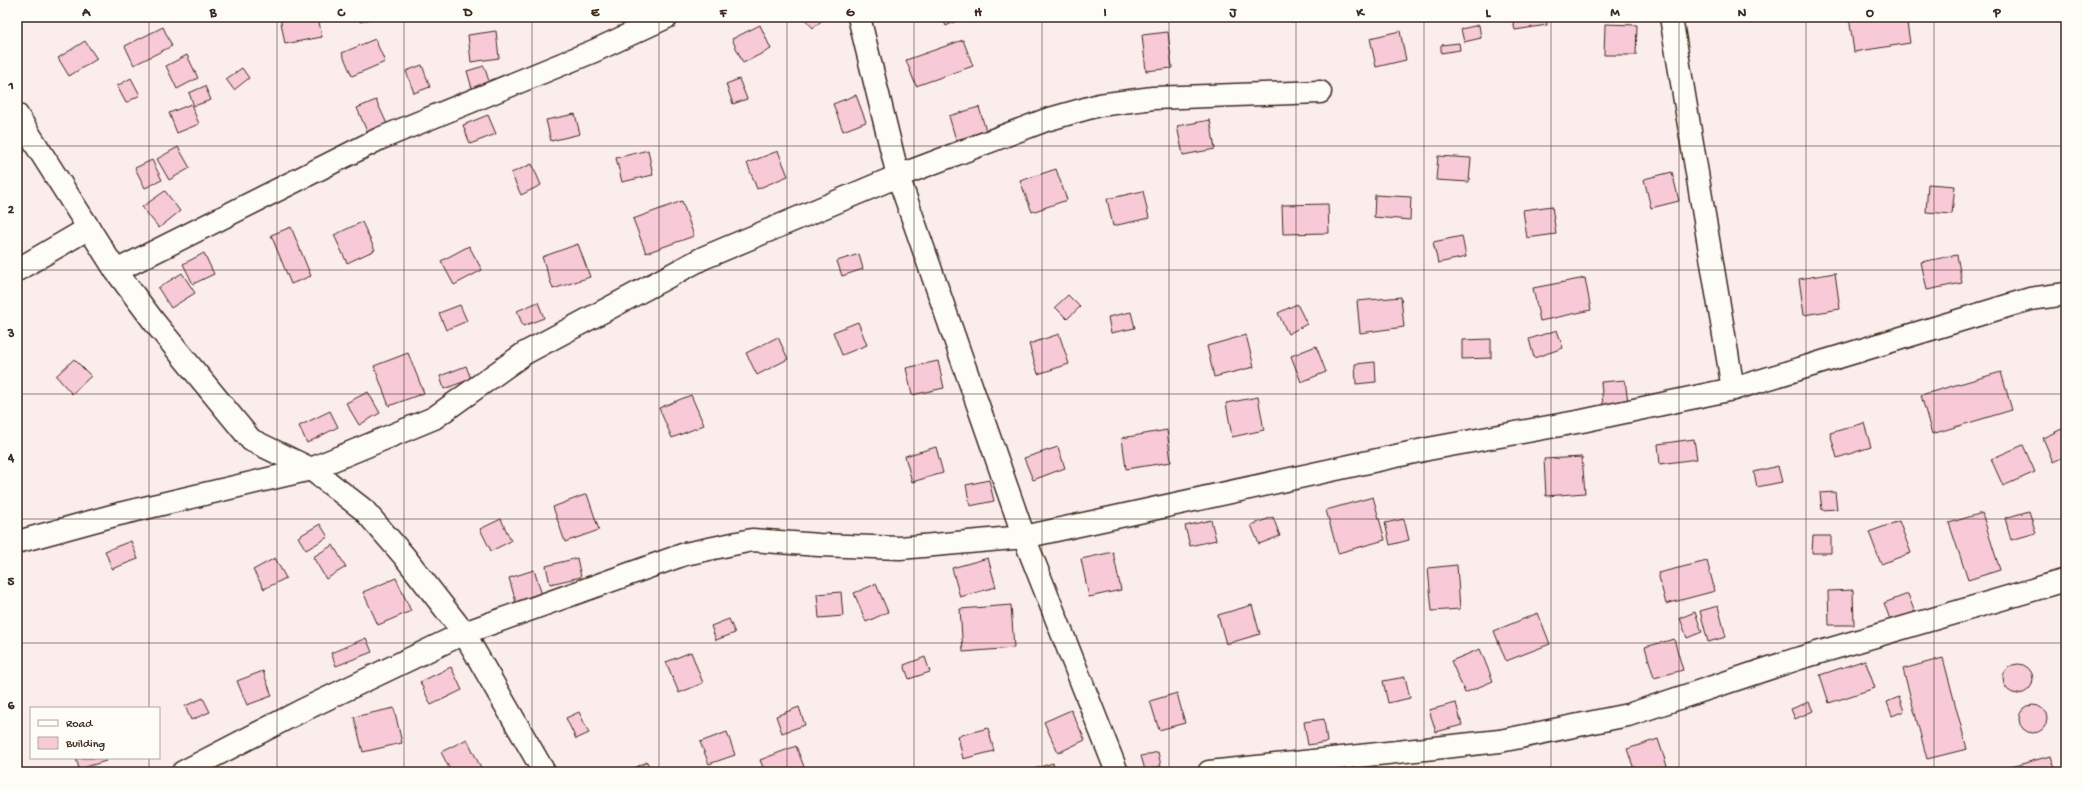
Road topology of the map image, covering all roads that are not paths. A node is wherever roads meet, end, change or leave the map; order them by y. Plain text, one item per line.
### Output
1 (668, 17) edge
2 (859, 17) edge
3 (1671, 17) edge
4 (1320, 92) dead end
5 (17, 115) edge
6 (898, 176) junction
7 (89, 228) junction
8 (17, 270) edge
9 (116, 271) junction
10 (2066, 294) edge
11 (1733, 390) junction
12 (311, 469) junction
13 (1024, 537) junction
14 (17, 542) edge
15 (2066, 580) edge
16 (464, 633) junction
17 (183, 772) edge
18 (544, 772) edge
19 (1117, 772) edge
20 (1209, 772) edge

1 - 9 street
2 - 6 street
3 - 11 street
4 - 6 street
5 - 7 street
6 - 12 street
6 - 13 street
7 - 8 street
7 - 9 street
9 - 12 street
10 - 11 street
11 - 13 street
12 - 14 street
12 - 16 street
13 - 16 street
13 - 19 street
15 - 20 street
16 - 17 street
16 - 18 street

